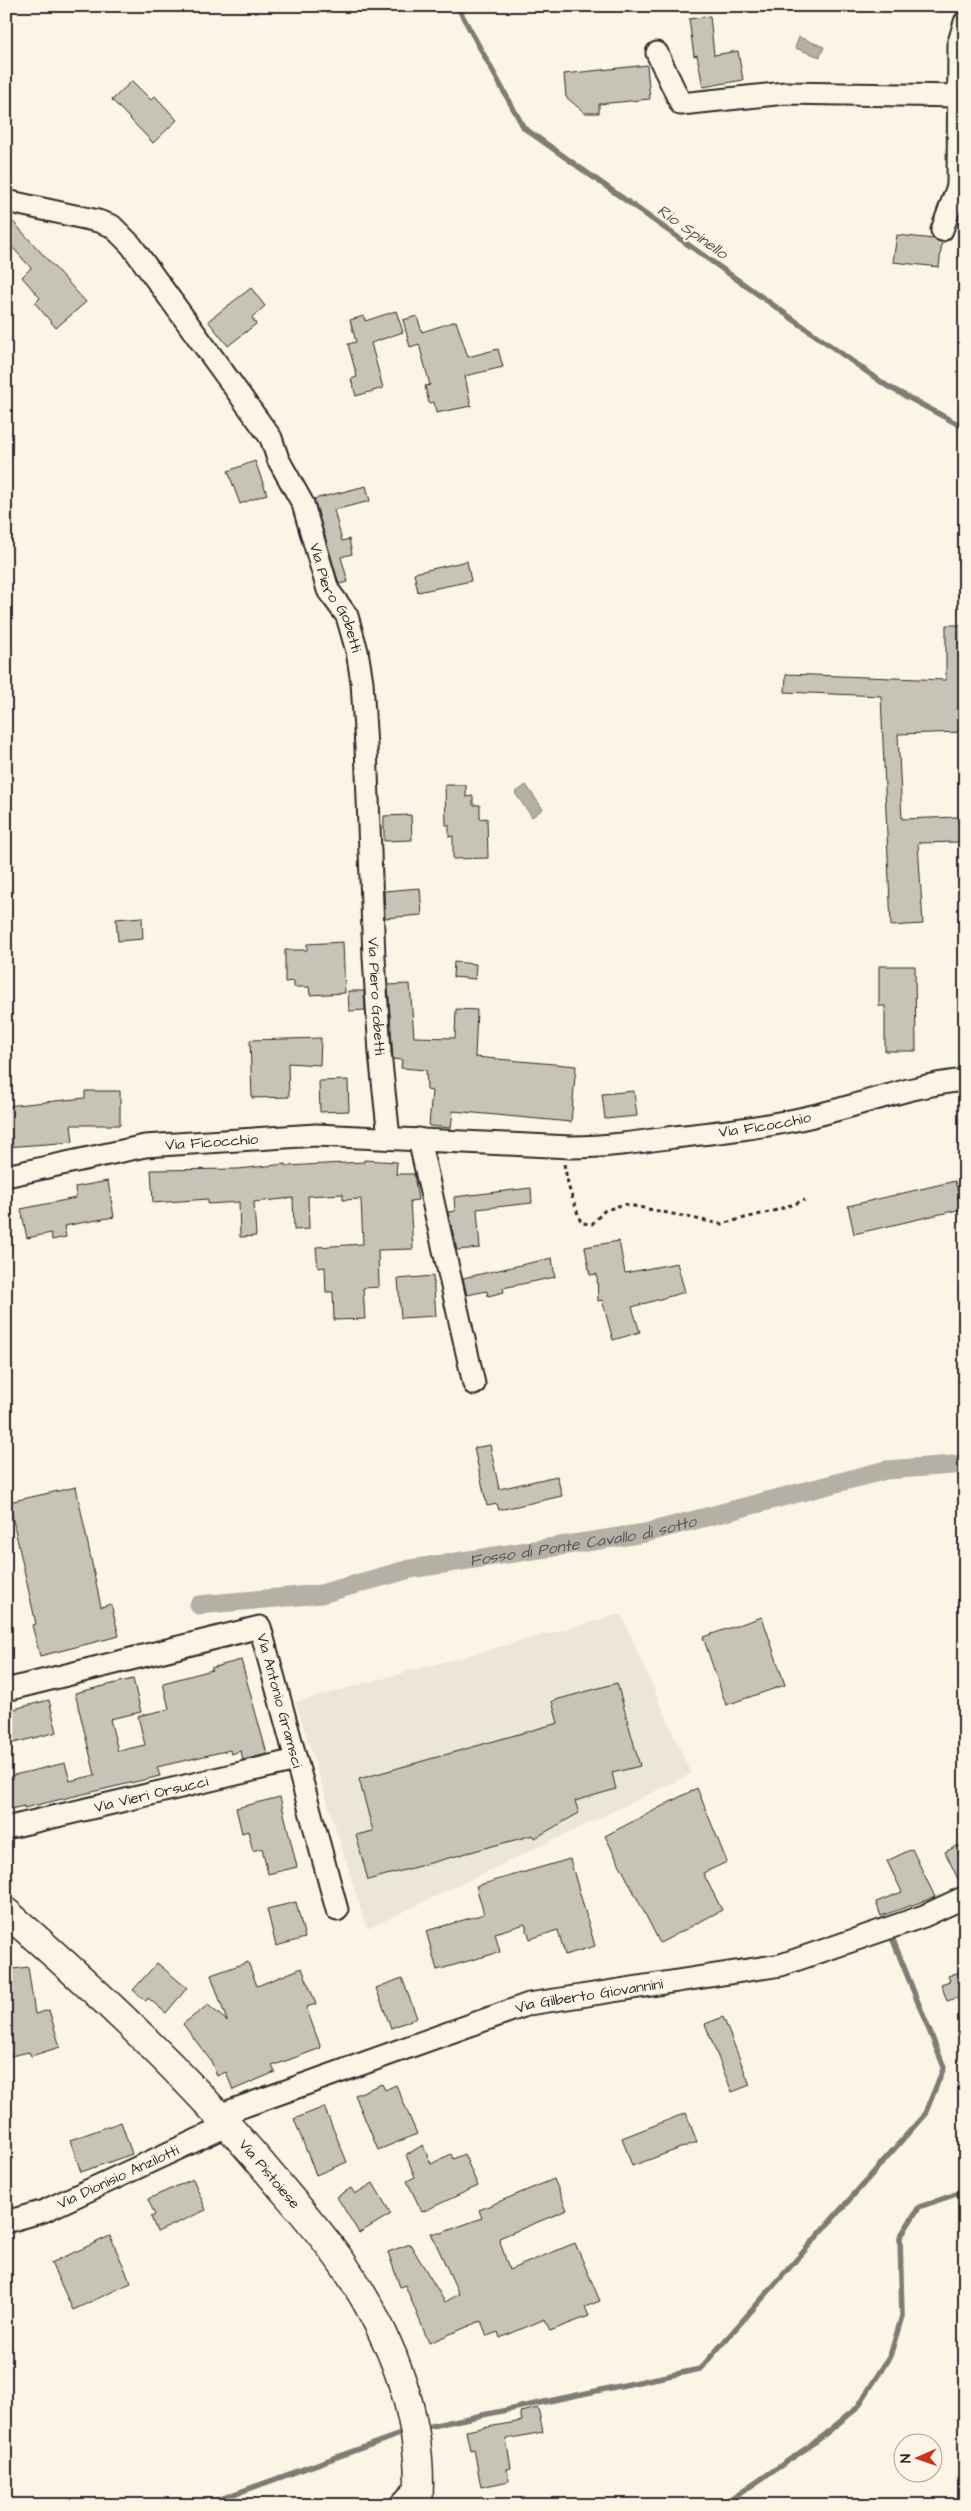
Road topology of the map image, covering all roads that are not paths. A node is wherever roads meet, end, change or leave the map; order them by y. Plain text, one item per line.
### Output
1 (965, 22) edge
2 (657, 53) dead end
3 (959, 96) junction
4 (961, 187) edge
5 (6, 201) edge
6 (942, 230) dead end
7 (965, 1080) edge
8 (389, 1138) junction
9 (419, 1139) junction
10 (6, 1176) edge
11 (474, 1384) dead end
12 (6, 1690) edge
13 (296, 1760) junction
14 (6, 1828) edge
15 (965, 1898) edge
16 (338, 1910) dead end
17 (6, 1912) edge
18 (224, 2120) junction
19 (6, 2222) edge
20 (419, 2494) edge
21 (400, 2505) edge

1 - 3 street
2 - 3 street
3 - 4 street
4 - 6 street
5 - 8 street, Via Piero Gobetti
7 - 9 street, Via Ficocchio
8 - 9 street, Via Ficocchio
8 - 10 street, Via Ficocchio
9 - 11 street
12 - 13 street, Via Antonio Gramsci
13 - 14 street, Via Vieri Orsucci
13 - 16 street, Via Antonio Gramsci
15 - 18 street, Via Gilberto Giovannini
17 - 18 main road, Via Pistoiese
18 - 19 street, Via Dionisio Anzilotti
18 - 20 main road, Via Pistoiese
20 - 21 street

